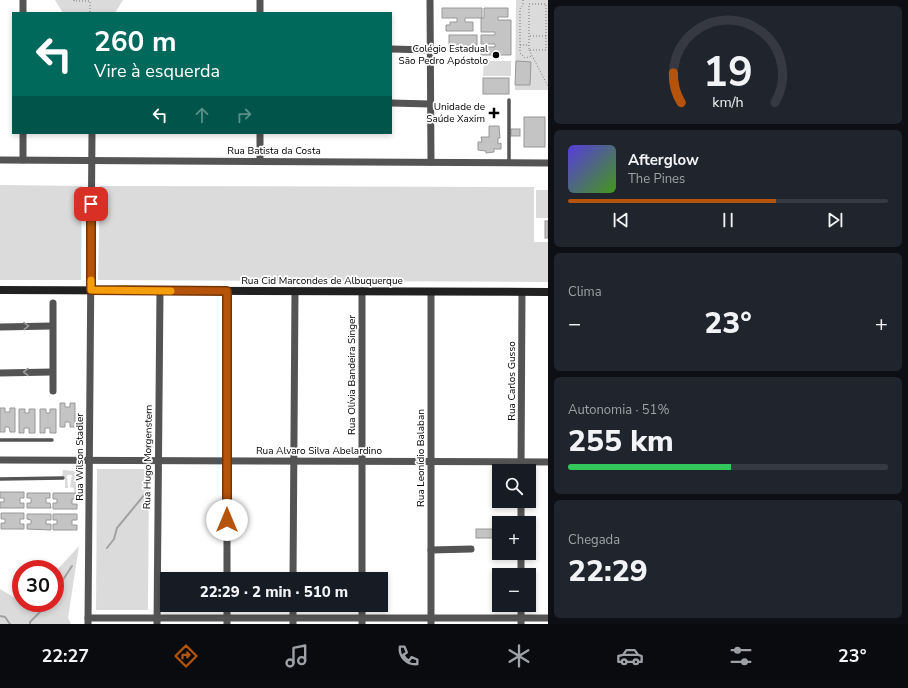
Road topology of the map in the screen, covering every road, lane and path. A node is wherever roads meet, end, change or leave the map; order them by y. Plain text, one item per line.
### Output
1 (23, 0) edge
2 (74, 0) edge
3 (260, 0) edge
4 (430, 0) edge
5 (523, 0) edge
6 (533, 0) edge
7 (533, 4) junction
8 (23, 12) edge
9 (90, 12) edge
10 (260, 12) edge
11 (547, 22) edge
12 (546, 29) junction
13 (548, 31) edge
14 (529, 36) junction
15 (546, 36) junction
16 (546, 44) junction
17 (548, 44) edge
18 (520, 45) junction
19 (529, 45) junction
20 (392, 49) edge
21 (430, 50) junction
22 (529, 50) junction
23 (532, 56) junction
24 (548, 86) edge
25 (509, 100) dead end
26 (392, 103) edge
27 (430, 104) junction
28 (23, 134) edge
29 (92, 134) edge
30 (260, 134) edge
31 (0, 160) edge
32 (23, 160) junction
33 (92, 160) junction
34 (260, 161) junction
35 (431, 162) junction
36 (509, 162) junction
37 (548, 163) edge
38 (0, 290) edge
39 (91, 290) junction
40 (160, 290) junction
41 (227, 291) junction
42 (295, 291) junction
43 (362, 291) junction
44 (431, 292) junction
45 (522, 292) junction
46 (548, 292) edge
47 (52, 302) dead end
48 (52, 326) junction
49 (0, 327) edge
50 (52, 372) junction
51 (0, 373) edge
52 (52, 391) dead end
53 (0, 440) edge
54 (52, 440) dead end
55 (0, 460) edge
56 (90, 460) junction
57 (158, 460) junction
58 (227, 461) junction
59 (294, 461) junction
60 (362, 461) junction
61 (431, 462) junction
62 (521, 462) junction
63 (548, 462) edge
64 (63, 478) dead end
65 (0, 479) edge
66 (471, 549) dead end
67 (431, 550) junction
68 (227, 572) edge
69 (293, 572) edge
70 (362, 572) edge
71 (548, 618) edge
72 (88, 621) edge
73 (157, 621) edge
74 (227, 621) edge
75 (293, 621) edge
76 (362, 621) edge
77 (431, 621) edge
78 (521, 621) edge

1 - 8 street
2 - 9 path
3 - 10 street
4 - 21 street
5 - 18 path
6 - 7 path
7 - 11 path
7 - 14 path
11 - 12 path
12 - 13 path
12 - 15 path
14 - 15 path
14 - 19 path
15 - 16 path
16 - 17 path
16 - 22 path
18 - 19 path
18 - 23 path
19 - 22 path
20 - 21 street
21 - 27 street
22 - 23 path
23 - 24 path
25 - 36 lane
26 - 27 street
27 - 35 street
28 - 32 street
29 - 33 street, Rua Wilson Stadler
30 - 34 street
31 - 32 street, Rua Batista da Costa
32 - 33 street, Rua Batista da Costa
33 - 34 street, Rua Batista da Costa
33 - 39 street, Rua Wilson Stadler
34 - 35 street, Rua Batista da Costa
35 - 36 street, Rua Batista da Costa
36 - 37 street, Rua Batista da Costa
38 - 39 street, Rua Cid Marcondes de Albuquerque
39 - 40 street, Rua Cid Marcondes de Albuquerque
39 - 56 street, Rua Wilson Stadler
40 - 41 street, Rua Cid Marcondes de Albuquerque
40 - 57 street, Rua Hugo Morgenstern
41 - 42 street, Rua Cid Marcondes de Albuquerque
41 - 58 street
42 - 43 street, Rua Cid Marcondes de Albuquerque
42 - 59 street
43 - 44 street, Rua Cid Marcondes de Albuquerque
43 - 60 street, Rua Olívia Bandeira Singer
44 - 45 street, Rua Cid Marcondes de Albuquerque
44 - 61 street, Rua Leonídio Balaban
45 - 46 street, Rua Cid Marcondes de Albuquerque
45 - 62 street, Rua Carlos Gusso
47 - 48 street
49 -> 48 street
48 - 50 street
50 -> 51 street
50 - 52 street
53 - 54 lane
55 - 56 street, Rua Alvaro Silva Abelardino
56 - 57 street, Rua Alvaro Silva Abelardino
56 - 72 street, Rua Wilson Stadler
57 - 58 street, Rua Alvaro Silva Abelardino
57 - 73 street, Rua Hugo Morgenstern
58 - 59 street, Rua Alvaro Silva Abelardino
58 - 68 street
59 - 60 street, Rua Alvaro Silva Abelardino
59 - 69 street
60 - 61 street, Rua Alvaro Silva Abelardino
60 - 70 street, Rua Olívia Bandeira Singer
61 - 62 street, Rua Alvaro Silva Abelardino
61 - 67 street, Rua Leonídio Balaban
62 - 63 street, Rua Alvaro Silva Abelardino
64 - 65 lane
66 - 67 street
67 - 77 street, Rua Leonídio Balaban
71 - 78 street
72 - 73 street
73 - 74 street
74 - 75 street
75 - 76 street
76 - 77 street
77 - 78 street

